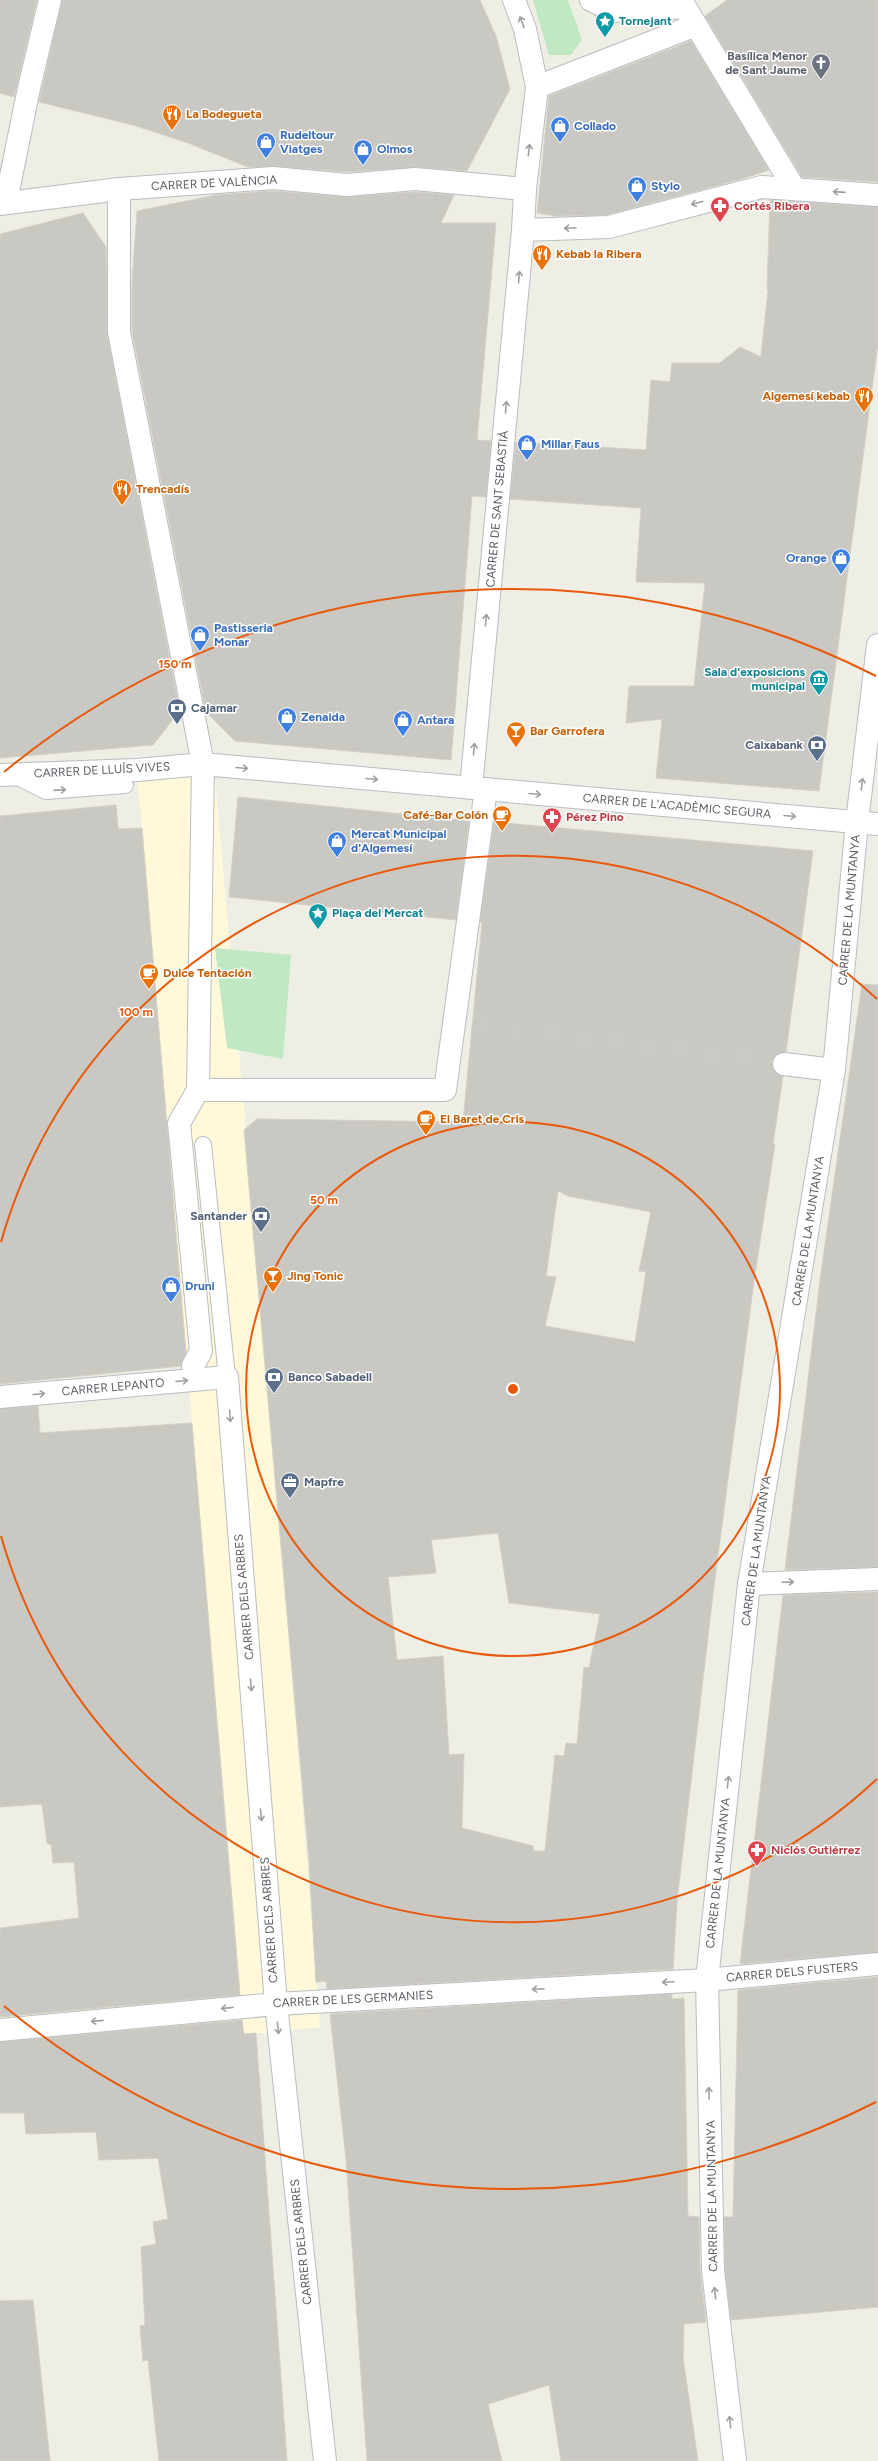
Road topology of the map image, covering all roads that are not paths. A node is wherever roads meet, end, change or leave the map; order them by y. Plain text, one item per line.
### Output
1 (50, 0) edge
2 (514, 0) edge
3 (591, 0) edge
4 (696, 25) junction
5 (537, 87) junction
6 (525, 188) junction
7 (794, 188) junction
8 (119, 189) junction
9 (878, 194) edge
10 (3, 202) edge
11 (523, 230) junction
12 (878, 645) edge
13 (203, 764) junction
14 (5, 775) edge
15 (125, 785) dead end
16 (484, 789) junction
17 (868, 823) edge
18 (784, 1064) tunnel mouth
19 (834, 1070) junction
20 (198, 1090) junction
21 (203, 1145) dead end
22 (193, 1366) dead end
23 (227, 1377) junction
24 (0, 1397) edge
25 (878, 1579) edge
26 (750, 1584) junction
27 (878, 1964) edge
28 (707, 1980) junction
29 (276, 2004) junction
30 (0, 2030) edge
31 (325, 2461) edge
32 (735, 2461) edge

1 - 10 street
5 -> 2 street, CARRER DE SANT SEBASTIÀ
3 - 4 street
4 - 5 street
4 - 7 street
6 -> 5 street, CARRER DE SANT SEBASTIÀ
6 - 8 street, CARRER DE VALÈNCIA
6 - 11 street, CARRER DE SANT SEBASTIÀ
9 -> 7 street
7 -> 11 street
8 - 10 street, CARRER DE VALÈNCIA
8 - 13 street
16 -> 11 street, CARRER DE SANT SEBASTIÀ
17 -> 12 street, CARRER DE LA MUNTANYA
13 - 14 street, CARRER DE LLUÍS VIVES
13 -> 16 street
13 - 20 street
14 -> 15 lane
16 -> 17 street, CARRER DE L'ACADÈMIC SEGURA
16 - 20 street
17 - 19 street, CARRER DE LA MUNTANYA
18 - 19 street
19 - 26 street, CARRER DE LA MUNTANYA
20 - 22 street
21 - 23 lane
24 -> 23 street, CARRER LEPANTO
23 -> 29 street, CARRER DELS ARBRES
26 -> 25 street
28 -> 26 street, CARRER DE LA MUNTANYA
27 - 28 street, CARRER DELS FUSTERS
28 -> 29 street, CARRER DE LES GERMANIES
32 -> 28 street, CARRER DE LA MUNTANYA
29 -> 30 street, CARRER DE LES GERMANIES
29 -> 31 street, CARRER DELS ARBRES

